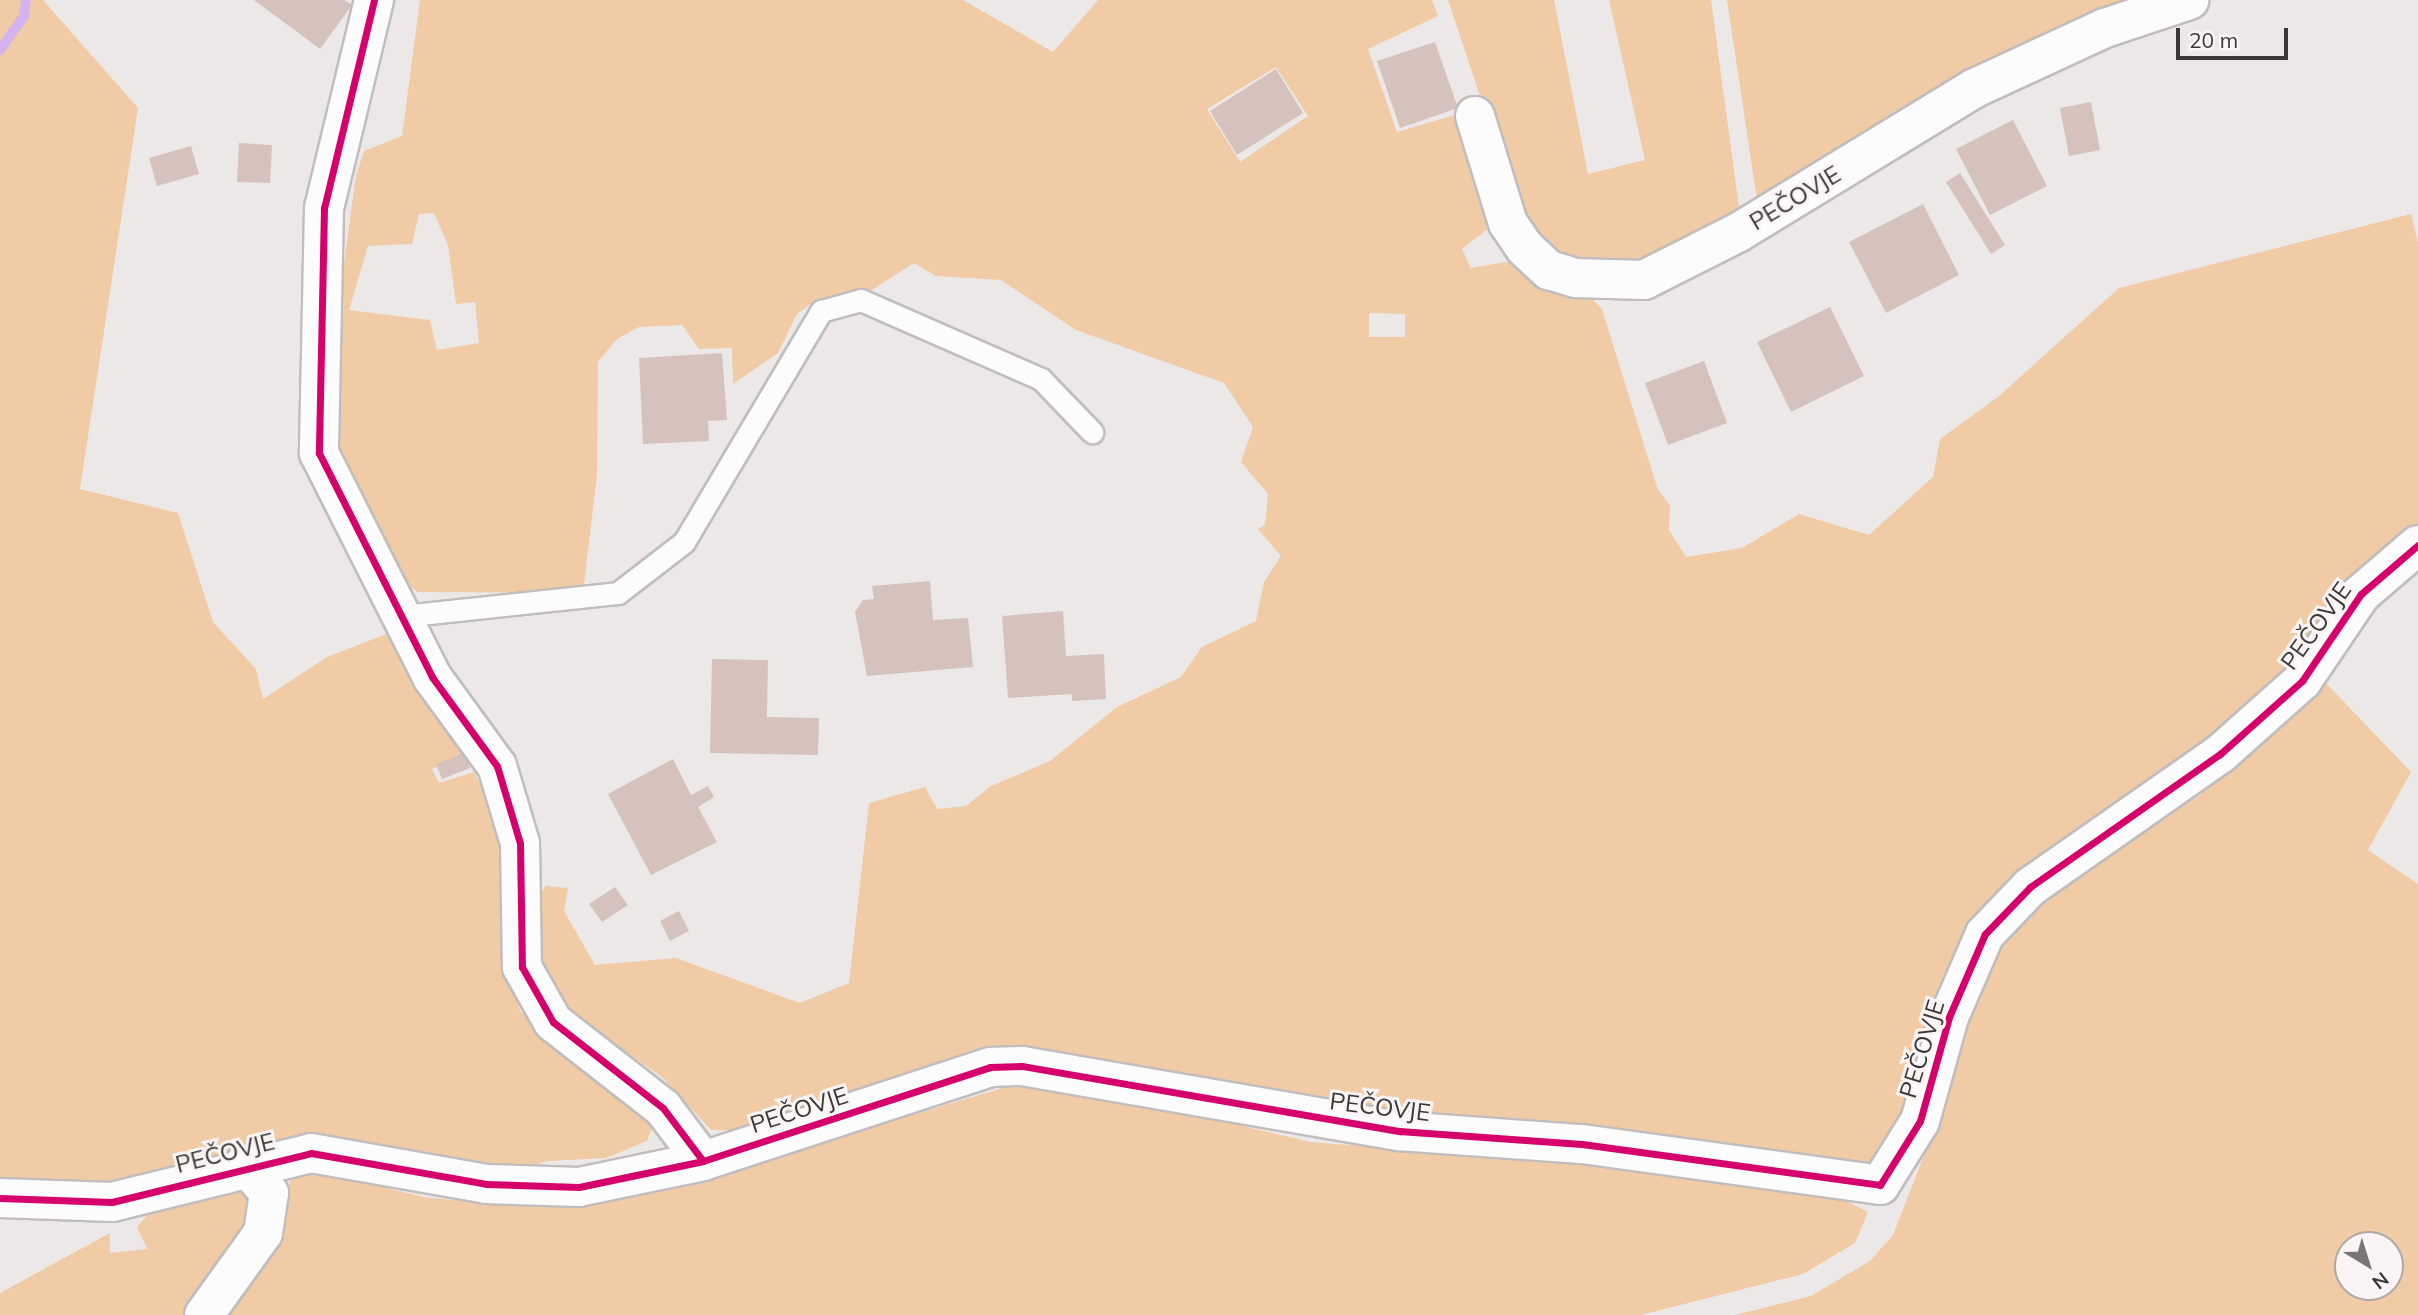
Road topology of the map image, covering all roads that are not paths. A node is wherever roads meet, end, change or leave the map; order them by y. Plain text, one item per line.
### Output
1 (374, 0) edge
2 (2189, 0) edge
3 (1475, 116) dead end
4 (1092, 432) dead end
5 (2418, 545) edge
6 (402, 616) junction
7 (704, 1161) junction
8 (245, 1164) junction
9 (0, 1198) edge
10 (204, 1315) edge

1 - 6 street
2 - 3 street, PEČOVJE
4 - 6 lane
5 - 7 street, PEČOVJE
6 - 7 street
7 - 8 street, PEČOVJE
8 - 9 street, PEČOVJE
8 - 10 street, PEČOVJE

